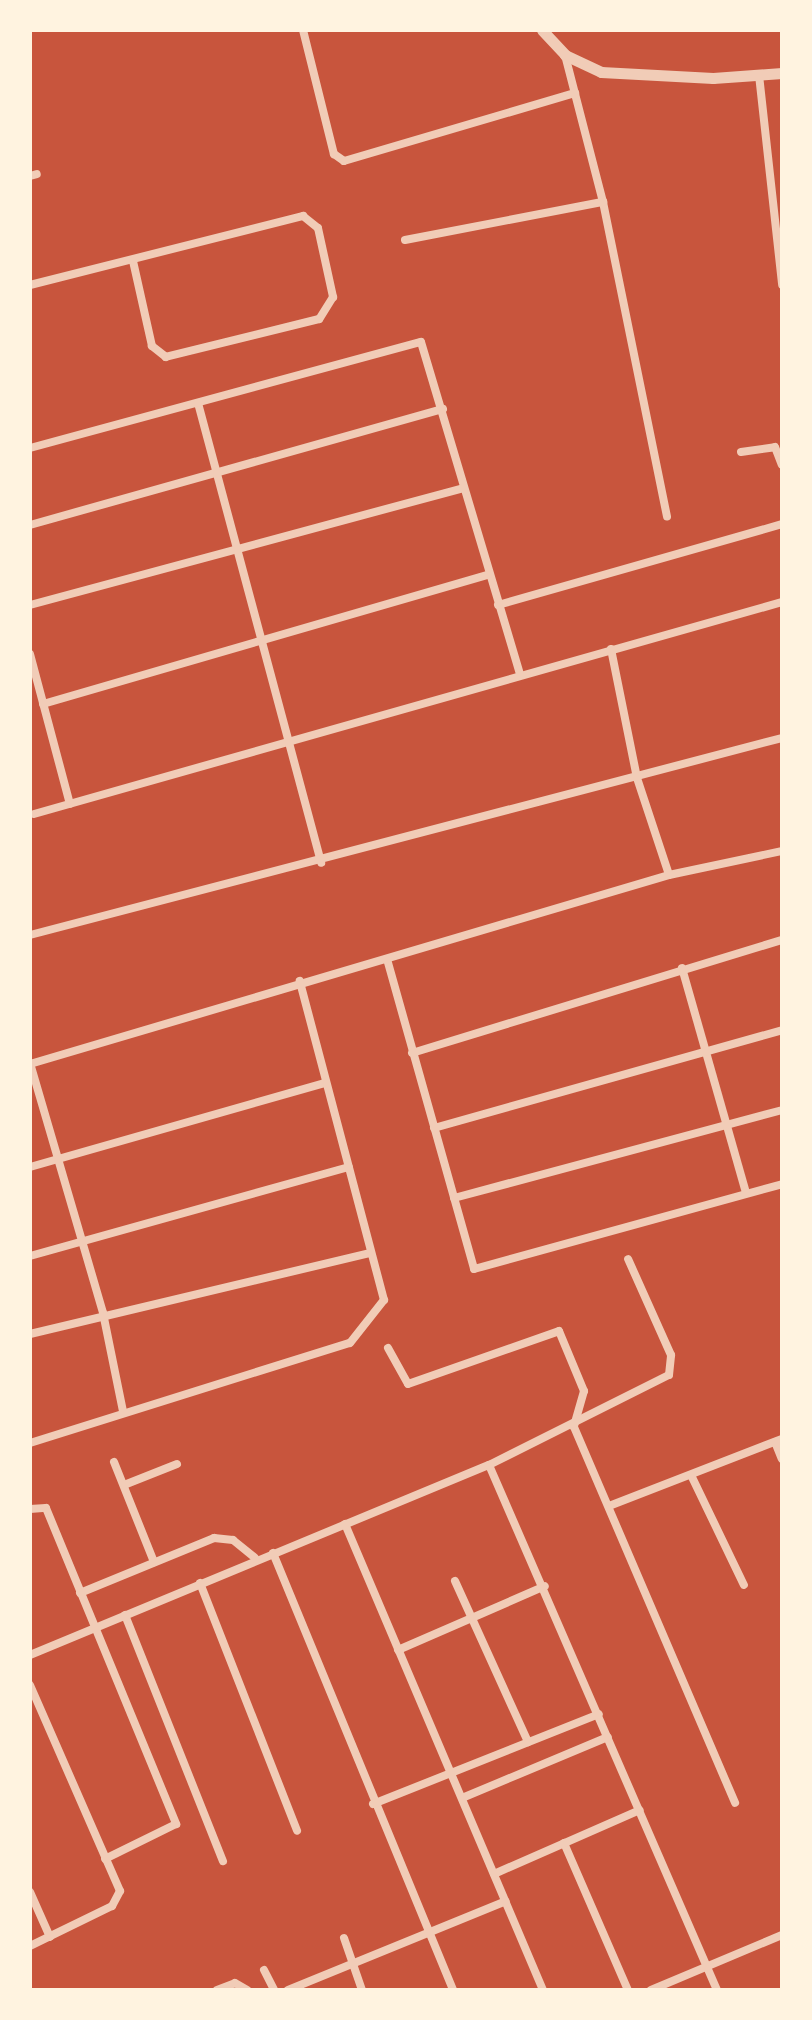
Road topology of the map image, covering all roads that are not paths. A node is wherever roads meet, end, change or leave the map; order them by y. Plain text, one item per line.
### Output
1 (303, 30) edge
2 (542, 30) edge
3 (565, 55) junction
4 (782, 73) edge
5 (759, 75) junction
6 (575, 93) junction
7 (603, 202) junction
8 (405, 240) dead end
9 (133, 261) junction
10 (30, 285) edge
11 (782, 285) edge
12 (198, 403) junction
13 (443, 409) junction
14 (30, 448) edge
15 (741, 452) dead end
16 (782, 465) edge
17 (218, 473) junction
18 (464, 488) junction
19 (667, 517) dead end
20 (782, 524) edge
21 (30, 525) edge
22 (239, 548) junction
23 (488, 575) junction
24 (782, 602) edge
25 (30, 605) edge
26 (498, 605) junction
27 (265, 642) junction
28 (611, 649) junction
29 (30, 654) edge
30 (520, 674) junction
31 (43, 704) junction
32 (293, 737) junction
33 (782, 738) edge
34 (637, 778) junction
35 (70, 804) junction
36 (34, 814) dead end
37 (782, 851) edge
38 (321, 863) junction
39 (669, 875) junction
40 (30, 935) edge
41 (782, 940) edge
42 (387, 959) junction
43 (682, 968) junction
44 (300, 981) junction
45 (782, 1030) edge
46 (706, 1051) junction
47 (412, 1053) junction
48 (30, 1063) edge
49 (325, 1083) junction
50 (782, 1110) edge
51 (723, 1126) junction
52 (434, 1128) junction
53 (53, 1162) junction
54 (30, 1167) edge
55 (349, 1167) junction
56 (782, 1184) edge
57 (746, 1193) junction
58 (454, 1198) junction
59 (78, 1242) junction
60 (371, 1253) junction
61 (30, 1256) edge
62 (628, 1259) dead end
63 (103, 1313) junction
64 (30, 1334) edge
65 (388, 1348) dead end
66 (123, 1411) junction
67 (574, 1427) junction
68 (778, 1440) edge
69 (30, 1443) edge
70 (782, 1459) edge
71 (114, 1462) dead end
72 (177, 1464) dead end
73 (489, 1465) junction
74 (691, 1475) junction
75 (124, 1485) junction
76 (609, 1506) junction
77 (30, 1509) edge
78 (345, 1524) junction
79 (273, 1553) junction
80 (255, 1558) junction
81 (154, 1562) junction
82 (455, 1581) dead end
83 (200, 1583) junction
84 (744, 1585) dead end
85 (545, 1586) junction
86 (80, 1593) junction
87 (125, 1615) junction
88 (473, 1618) junction
89 (94, 1633) junction
90 (398, 1650) junction
91 (30, 1655) edge
92 (30, 1685) edge
93 (599, 1714) junction
94 (608, 1737) junction
95 (528, 1742) junction
96 (451, 1773) junction
97 (462, 1798) junction
98 (735, 1803) dead end
99 (373, 1804) junction
100 (640, 1810) junction
101 (297, 1831) dead end
102 (564, 1843) junction
103 (105, 1859) junction
104 (223, 1861) dead end
105 (494, 1874) junction
106 (30, 1892) edge
107 (506, 1901) junction
108 (428, 1933) junction
109 (782, 1935) edge
110 (50, 1937) junction
111 (344, 1938) dead end
112 (30, 1946) edge
113 (351, 1963) junction
114 (707, 1967) junction
115 (264, 1970) dead end
116 (217, 1990) edge
117 (247, 1990) edge
118 (274, 1990) edge
119 (288, 1990) edge
120 (362, 1990) edge
121 (453, 1990) edge
122 (543, 1990) edge
123 (628, 1990) edge
124 (651, 1990) edge
125 (717, 1990) edge

1 - 6 street
2 - 3 street
3 - 5 street
3 - 6 street
4 - 5 street
5 - 11 street
6 - 7 street
7 - 8 street
7 - 19 street
9 - 9 street
9 - 10 street
12 - 13 street
12 - 14 street
12 - 17 street
13 - 17 street
13 - 18 street
15 - 16 street
17 - 21 street
17 - 22 street
18 - 22 street
18 - 23 street
20 - 26 street
22 - 25 street
22 - 27 street
23 - 26 street
23 - 27 street
24 - 28 street
26 - 30 street
27 - 31 street
27 - 32 street
28 - 30 street
28 - 34 street
29 - 31 street
30 - 32 street
31 - 35 street
32 - 35 street
32 - 38 street
33 - 34 street
34 - 38 street
34 - 39 street
35 - 36 street
37 - 39 street
38 - 40 street
39 - 42 street
41 - 43 street
42 - 44 street
42 - 47 street
43 - 46 street
43 - 47 street
44 - 48 street
44 - 49 street
45 - 46 street
46 - 51 street
46 - 52 street
47 - 52 street
48 - 53 street
49 - 53 street
49 - 55 street
50 - 51 street
51 - 57 street
51 - 58 street
52 - 58 street
53 - 54 street
53 - 59 street
55 - 59 street
55 - 60 street
56 - 57 street
57 - 58 street
59 - 61 street
59 - 63 street
60 - 63 street
60 - 66 street
62 - 67 street
63 - 64 street
63 - 66 street
65 - 67 street
66 - 69 street
67 - 73 street
67 - 76 street
68 - 70 street
68 - 74 street
71 - 75 street
72 - 75 street
73 - 78 street
73 - 85 street
74 - 76 street
74 - 84 street
75 - 81 street
76 - 98 street
77 - 86 street
78 - 79 street
78 - 90 street
79 - 80 street
79 - 99 street
80 - 81 street
80 - 83 street
81 - 86 street
82 - 88 street
83 - 87 street
83 - 101 street
85 - 88 street
85 - 93 street
86 - 89 street
87 - 89 street
87 - 104 street
88 - 90 street
88 - 95 street
89 - 91 street
89 - 103 street
90 - 96 street
92 - 103 street
93 - 94 street
93 - 95 street
94 - 97 street
94 - 100 street
95 - 96 street
96 - 97 street
96 - 99 street
97 - 105 street
99 - 108 street
100 - 102 street
100 - 114 street
102 - 105 street
102 - 123 street
103 - 110 street
105 - 107 street
106 - 110 street
107 - 108 street
107 - 122 street
108 - 113 street
108 - 121 street
109 - 114 street
110 - 112 street
111 - 113 street
113 - 119 street
113 - 120 street
114 - 124 street
114 - 125 street
115 - 118 street
116 - 117 street

